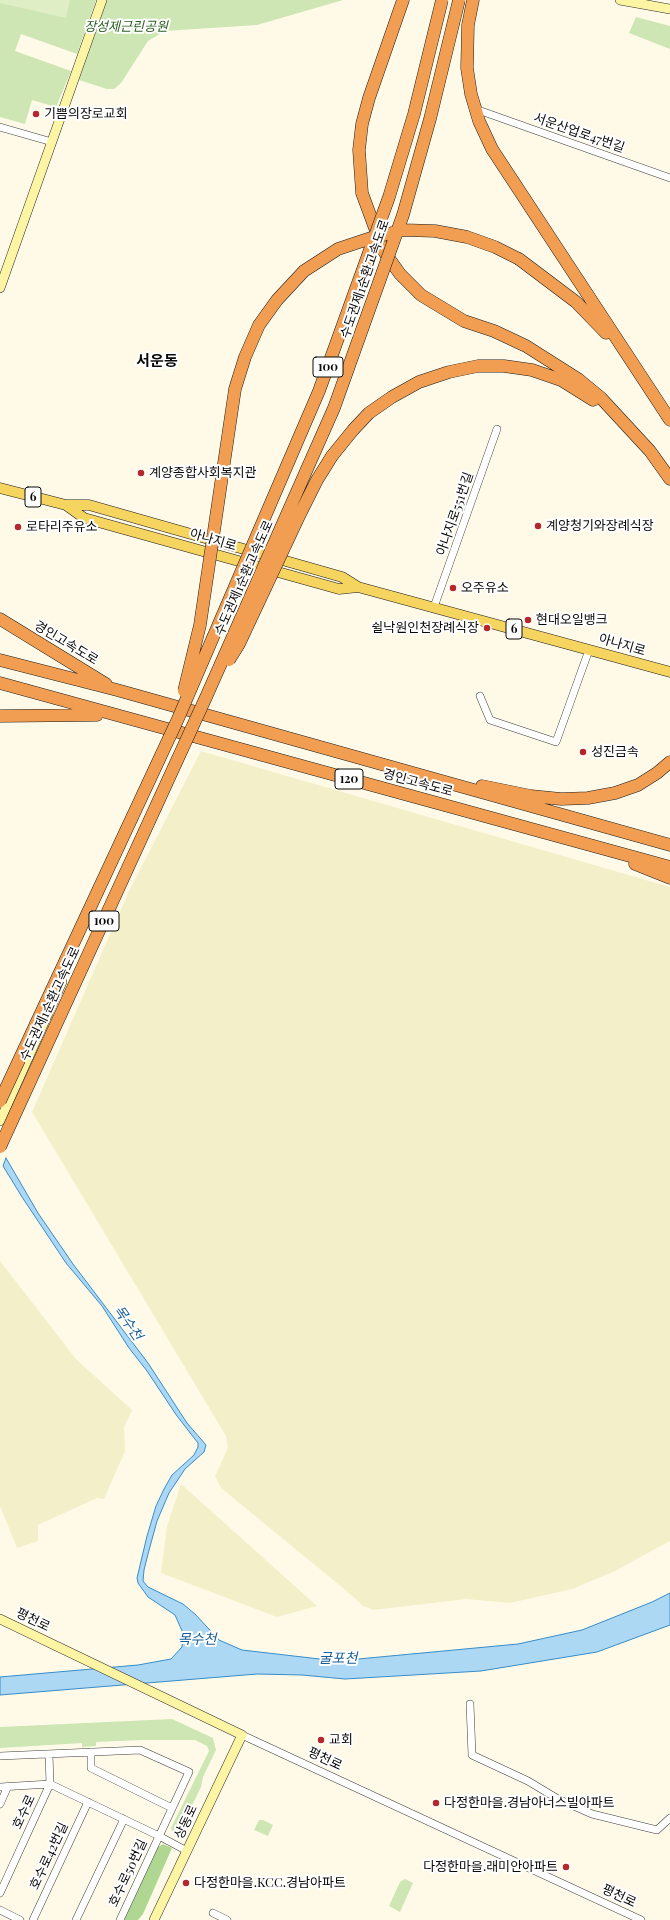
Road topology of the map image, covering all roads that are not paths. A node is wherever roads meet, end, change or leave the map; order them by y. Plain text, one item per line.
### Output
1 (102, 0) edge
2 (403, 0) edge
3 (442, 0) edge
4 (459, 0) edge
5 (473, 0) edge
6 (620, 0) edge
7 (670, 9) edge
8 (481, 111) dead end
9 (0, 127) edge
10 (52, 142) junction
11 (670, 178) edge
12 (0, 258) edge
13 (10, 261) junction
14 (0, 288) edge
15 (668, 417) edge
16 (624, 425) junction
17 (497, 428) dead end
18 (670, 479) edge
19 (0, 488) edge
20 (434, 607) junction
21 (0, 619) edge
22 (589, 650) junction
23 (0, 660) edge
24 (670, 672) edge
25 (0, 683) edge
26 (118, 690) junction
27 (207, 695) junction
28 (480, 696) dead end
29 (111, 714) junction
30 (0, 716) edge
31 (177, 720) junction
32 (670, 762) edge
33 (443, 782) junction
34 (586, 844) junction
35 (670, 845) edge
36 (670, 867) edge
37 (670, 878) edge
38 (62, 982) dead end
39 (0, 1101) edge
40 (0, 1121) edge
41 (0, 1147) edge
42 (0, 1619) edge
43 (470, 1704) dead end
44 (242, 1735) junction
45 (91, 1752) junction
46 (49, 1754) junction
47 (0, 1756) edge
48 (50, 1784) junction
49 (8, 1786) junction
50 (0, 1787) edge
51 (88, 1802) junction
52 (0, 1804) edge
53 (172, 1808) junction
54 (670, 1818) edge
55 (124, 1819) junction
56 (159, 1836) junction
57 (187, 1851) junction
58 (0, 1893) edge
59 (0, 1910) edge
60 (213, 1913) dead end
61 (20, 1920) edge
62 (33, 1920) edge
63 (76, 1920) edge
64 (120, 1920) edge
65 (154, 1920) edge
66 (227, 1920) edge
67 (640, 1920) edge

1 - 10 street
2 - 16 highway
3 - 31 highway, 수도권제1순환고속도로 / 100, bridge
4 - 27 highway, 수도권제1순환고속도로 / 100, bridge
5 - 15 highway
6 - 7 street
8 - 11 street, 서운산업로47번길
9 - 10 street
10 - 13 street
12 - 13 street
13 - 14 street
15 - 31 highway, bridge
16 - 18 highway
16 - 27 highway, bridge
17 - 20 street, 아나지로551번길
19 - 20 main road, 아나지로 / 6
20 - 22 main road, 아나지로 / 6
21 - 26 highway, 경인고속도로 / 120
22 - 24 main road, 아나지로 / 6
22 - 28 street
23 - 26 highway, 경인고속도로 / 120
25 - 29 highway, 경인고속도로 / 120
26 - 33 highway, 경인고속도로 / 120
27 - 41 highway, 수도권제1순환고속도로 / 100, bridge
29 - 30 highway, 경인고속도로 / 120
29 - 34 highway, 경인고속도로 / 120
31 - 39 highway, 수도권제1순환고속도로 / 100, bridge
32 - 33 highway
33 - 35 highway, 경인고속도로 / 120
34 - 36 highway, 경인고속도로 / 120
34 - 37 highway
38 - 40 street
42 - 44 street, 평천로
43 - 54 street
44 - 57 street, 상동로
44 - 67 street, 평천로
45 - 46 street
45 - 53 street
45 - 53 street, 호수로50번길
46 - 47 street
46 - 48 street
48 - 49 street, 호수로
48 - 51 street, 호수로
48 - 58 street, 호수로
49 - 50 street, 호수로
49 - 52 street
51 - 55 street, 호수로
51 - 62 street, 호수로42번길
53 - 56 street, 호수로50번길
55 - 56 street, 호수로
55 - 63 street
56 - 57 street, 호수로
56 - 64 street, 호수로50번길
57 - 65 street, 상동로
59 - 61 street
60 - 66 street

